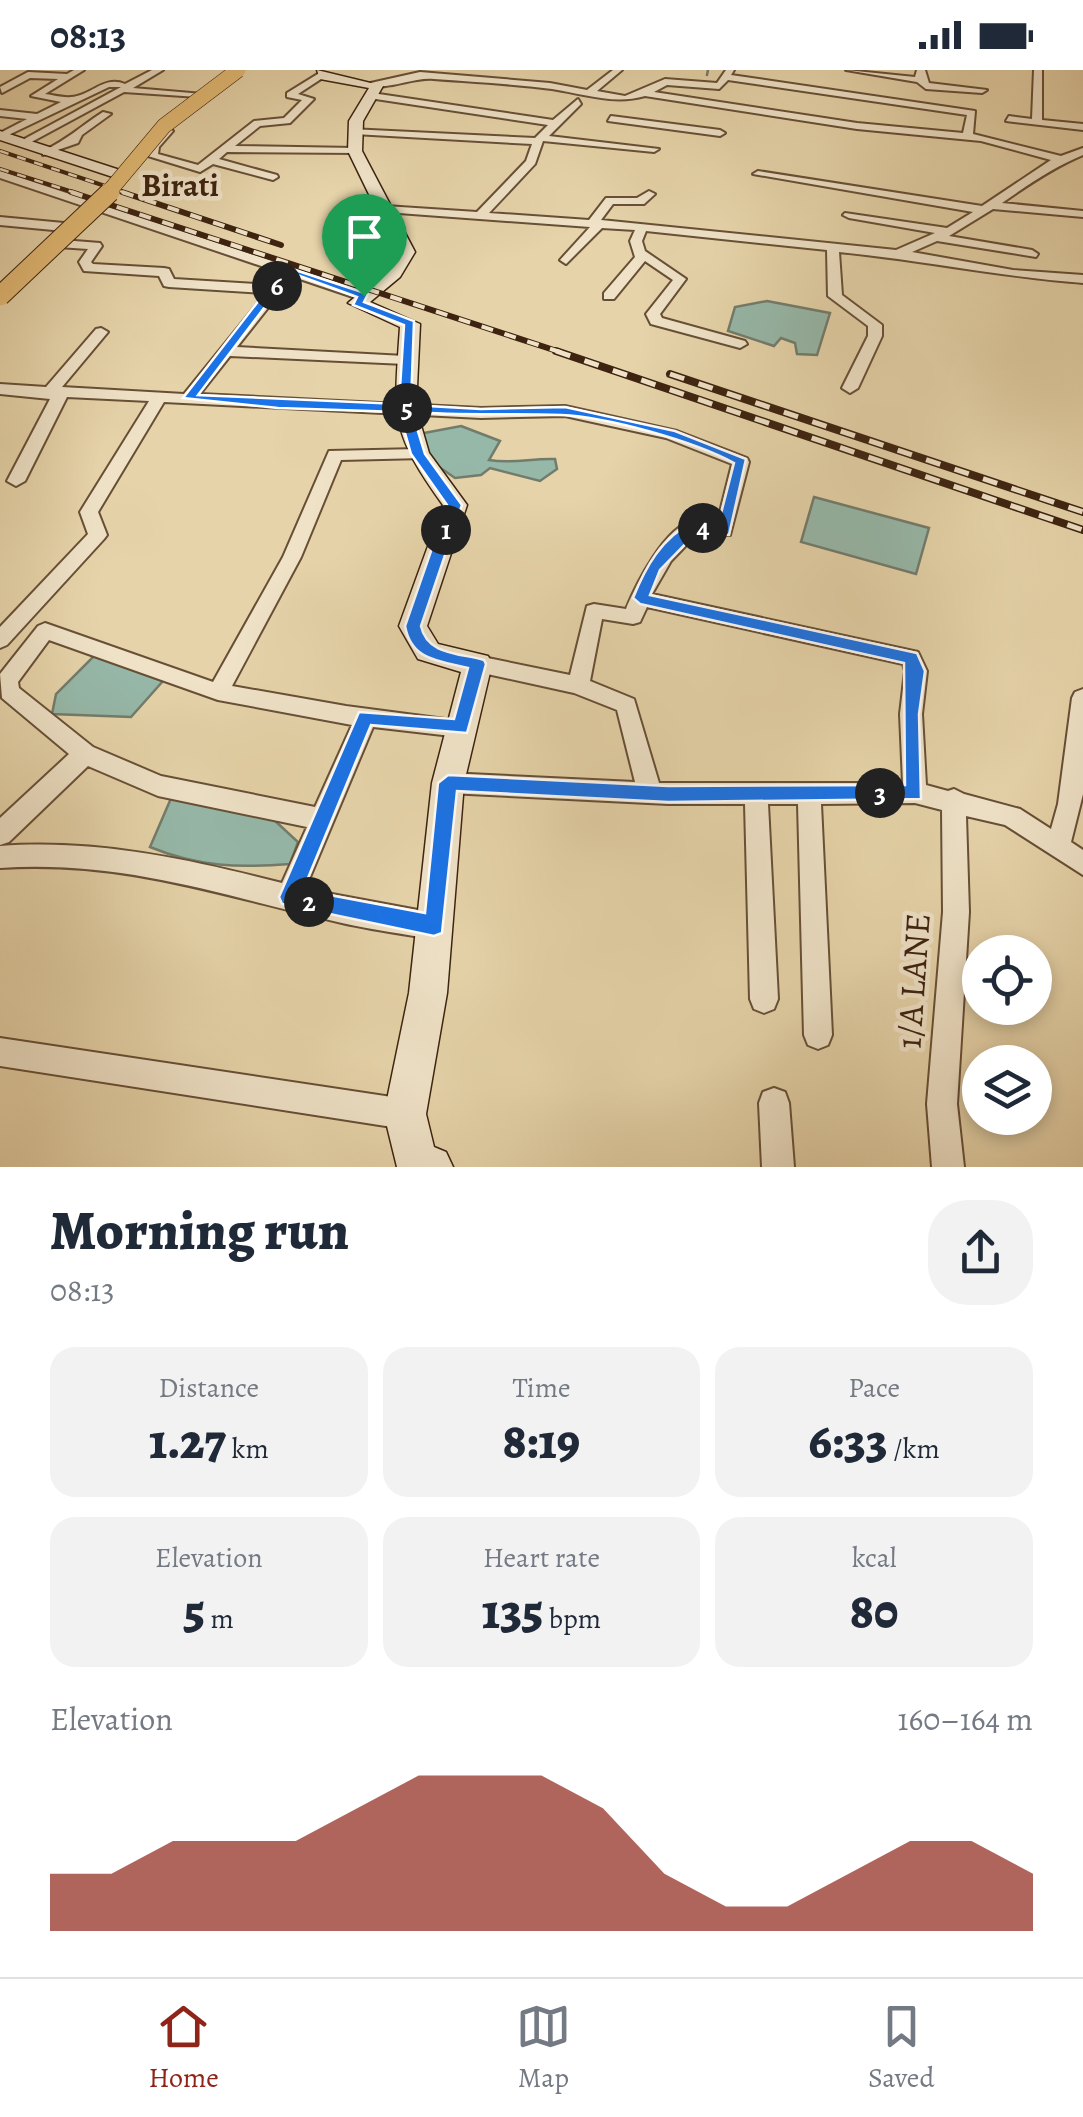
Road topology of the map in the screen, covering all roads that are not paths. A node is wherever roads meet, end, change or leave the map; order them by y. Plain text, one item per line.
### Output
1 (80, 70) edge
2 (144, 70) edge
3 (235, 70) edge
4 (447, 70) edge
5 (618, 70) edge
6 (760, 70) edge
7 (850, 70) edge
8 (1038, 70) edge
9 (158, 71) edge
10 (322, 72) edge
11 (728, 74) edge
12 (921, 75) edge
13 (70, 77) junction
14 (812, 77) dead end
15 (437, 78) junction
16 (132, 89) junction
17 (371, 90) junction
18 (982, 90) dead end
19 (44, 92) junction
20 (590, 92) junction
21 (1, 93) edge
22 (645, 93) junction
23 (198, 94) junction
24 (74, 100) junction
25 (625, 100) junction
26 (104, 102) junction
27 (578, 102) dead end
28 (0, 112) edge
29 (39, 117) junction
30 (611, 119) junction
31 (1009, 119) dead end
32 (499, 122) dead end
33 (1037, 122) junction
34 (556, 123) junction
35 (1083, 127) edge
36 (354, 131) junction
37 (720, 133) dead end
38 (322, 134) dead end
39 (1, 136) edge
40 (291, 136) dead end
41 (967, 137) junction
42 (540, 139) junction
43 (486, 141) junction
44 (597, 142) junction
45 (20, 144) junction
46 (225, 149) junction
47 (279, 150) junction
48 (313, 150) junction
49 (355, 150) junction
50 (654, 150) dead end
51 (1083, 151) edge
52 (48, 153) junction
53 (212, 160) junction
54 (1060, 160) junction
55 (1083, 163) edge
56 (0, 174) edge
57 (758, 174) dead end
58 (120, 175) junction
59 (273, 177) dead end
60 (649, 194) dead end
61 (90, 204) junction
62 (986, 208) junction
63 (386, 209) junction
64 (482, 213) junction
65 (1083, 214) edge
66 (849, 216) dead end
67 (0, 221) edge
68 (596, 223) junction
69 (642, 227) junction
70 (945, 235) junction
71 (65, 236) junction
72 (834, 248) junction
73 (643, 254) junction
74 (898, 254) junction
75 (566, 260) dead end
76 (295, 271) junction
77 (1033, 276) junction
78 (1083, 279) edge
79 (274, 289) junction
80 (0, 293) edge
81 (364, 296) junction
82 (609, 296) dead end
83 (101, 332) dead end
84 (740, 344) dead end
85 (227, 351) junction
86 (405, 360) junction
87 (850, 388) dead end
88 (0, 389) edge
89 (54, 395) junction
90 (160, 396) junction
91 (189, 398) junction
92 (405, 408) junction
93 (418, 454) junction
94 (16, 481) dead end
95 (640, 598) junction
96 (18, 622) junction
97 (45, 631) junction
98 (0, 640) edge
99 (478, 664) junction
100 (578, 685) junction
101 (218, 692) junction
102 (1083, 698) edge
103 (366, 718) junction
104 (460, 728) junction
105 (85, 754) junction
106 (448, 783) junction
107 (756, 792) junction
108 (809, 792) junction
109 (650, 793) junction
110 (914, 793) junction
111 (954, 799) junction
112 (320, 820) junction
113 (0, 834) edge
114 (1058, 845) junction
115 (0, 857) edge
116 (1083, 864) edge
117 (289, 897) junction
118 (434, 926) junction
119 (764, 1000) dead end
120 (818, 1036) dead end
121 (0, 1052) edge
122 (774, 1103) dead end
123 (406, 1114) junction
124 (420, 1165) edge
125 (778, 1167) edge
126 (948, 1167) edge

1 - 13 street
2 - 9 street
3 - 23 street
3 - 53 street
3 - 80 main road, bridge
4 - 15 street
5 - 20 street
6 - 14 street
7 - 12 street
8 - 33 street
9 - 16 street
10 - 17 street
10 - 46 street
11 - 22 street
11 - 41 street
12 - 18 street
13 - 19 street
13 - 21 street
15 - 17 street
15 - 20 street
16 - 23 street
16 - 24 street
16 - 26 street
16 - 52 street
17 - 34 street
17 - 36 street
19 - 21 street
19 - 24 street
20 - 25 street
21 - 28 street
22 - 25 street
22 - 41 street
23 - 58 street
24 - 26 street
24 - 29 street
25 - 30 street
26 - 45 street
27 - 34 street
28 - 29 street
29 - 39 street
30 - 37 street
30 - 44 street
31 - 33 street
32 - 43 street
33 - 35 street
34 - 42 street
36 - 43 street
36 - 49 street
38 - 48 street
39 - 45 street
40 - 47 street
41 - 54 street
42 - 43 street
42 - 44 street
42 - 64 street
44 - 50 street
45 - 52 street
46 - 47 street
46 - 53 street
47 - 48 street
48 - 49 street
49 - 63 street
51 - 54 street
52 - 58 street
53 - 59 street
54 - 55 street
54 - 62 street
56 - 61 street
57 - 62 street
58 - 61 street
60 - 68 street
61 - 71 street
61 - 76 street
62 - 65 street
62 - 70 street
63 - 64 street
63 - 81 street
64 - 68 street
66 - 70 street
67 - 71 street
68 - 69 street
68 - 75 street
69 - 72 street
69 - 73 street
70 - 74 street
70 - 77 street
71 - 79 street
71 - 80 street
72 - 74 street
72 - 87 street
73 - 82 street
73 - 84 street
74 - 77 street
76 - 79 street
76 - 81 street
77 - 78 street
79 - 85 street
81 - 86 street
83 - 89 street
85 - 86 street
85 - 91 street
86 - 92 street
88 - 89 street
89 - 90 street
89 - 94 street
90 - 91 street
90 - 96 street
91 - 92 street
92 - 93 street
92 - 95 street
93 - 99 street
93 - 101 street
95 - 100 street
95 - 110 street
96 - 97 street
96 - 98 street
97 - 101 street
97 - 105 street
99 - 100 street
99 - 104 street
100 - 109 street
101 - 103 street
102 - 114 street
103 - 104 street
103 - 112 street
104 - 106 street
105 - 112 street
105 - 113 street
106 - 109 street
106 - 118 street
107 - 108 street
107 - 109 street
107 - 119 street
108 - 110 street
108 - 120 street
110 - 111 street
111 - 114 street
111 - 126 street, 1/A LANE
112 - 117 street
114 - 116 street
115 - 117 street
117 - 118 street
118 - 123 street
121 - 123 street
122 - 125 street
123 - 124 street

